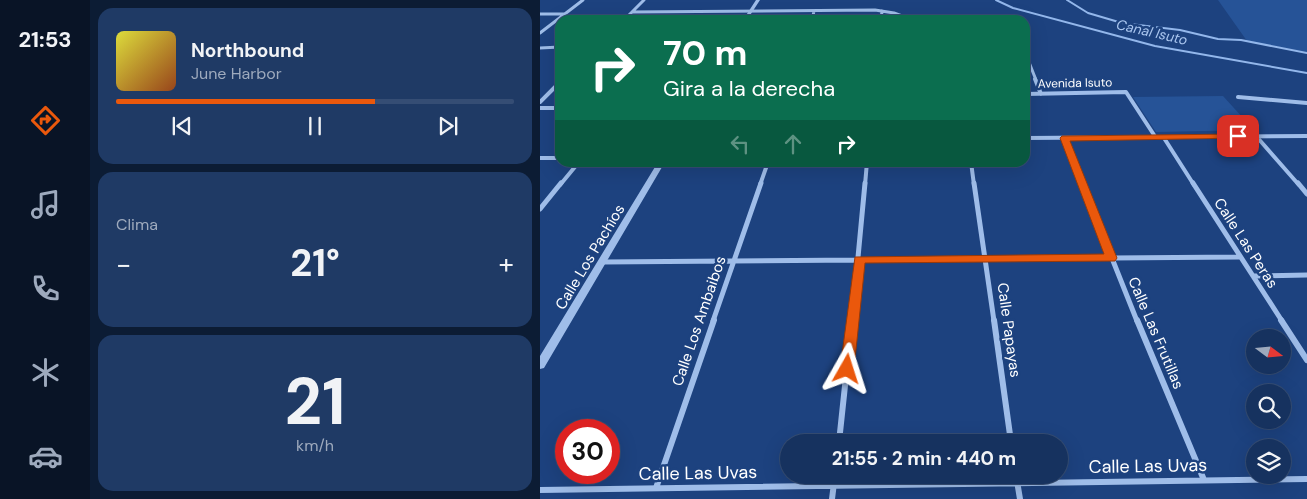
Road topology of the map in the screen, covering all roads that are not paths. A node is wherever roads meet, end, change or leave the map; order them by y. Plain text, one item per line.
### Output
1 (583, 0) edge
2 (644, 0) edge
3 (758, 0) edge
4 (750, 11) junction
5 (814, 11) junction
6 (882, 11) junction
7 (632, 12) junction
8 (540, 14) edge
9 (565, 14) joint
10 (629, 15) edge
11 (748, 15) edge
12 (813, 15) edge
13 (882, 15) edge
14 (896, 15) edge
15 (555, 22) edge
16 (540, 33) edge
17 (555, 47) edge
18 (540, 48) edge
19 (1030, 65) edge
20 (555, 87) edge
21 (1030, 94) edge
22 (1041, 94) junction
23 (1238, 97) dead end
24 (540, 102) edge
25 (1307, 103) edge
26 (540, 108) edge
27 (555, 108) edge
28 (1256, 136) junction
29 (1307, 136) edge
30 (1030, 138) edge
31 (1065, 138) junction
32 (1156, 138) junction
33 (1164, 138) junction
34 (540, 158) edge
35 (555, 158) edge
36 (574, 167) edge
37 (659, 167) edge
38 (766, 167) edge
39 (867, 167) edge
40 (972, 167) edge
41 (1307, 194) edge
42 (540, 209) edge
43 (985, 258) junction
44 (1111, 258) junction
45 (1239, 258) junction
46 (859, 259) junction
47 (733, 260) junction
48 (603, 262) junction
49 (1307, 275) edge
50 (1253, 276) junction
51 (1307, 360) edge
52 (540, 364) edge
53 (839, 434) edge
54 (1010, 434) edge
55 (1307, 479) edge
56 (1204, 480) junction
57 (1068, 483) edge
58 (1017, 484) joint
59 (834, 486) junction
60 (656, 488) junction
61 (540, 490) edge
62 (832, 499) edge
63 (1020, 499) edge

1 - 9 street
2 - 7 street
3 - 4 street
4 - 5 street
4 - 7 street
4 - 11 street
5 - 6 street
5 - 12 street
6 - 13 street
6 - 14 street
7 - 10 street
8 - 9 street
15 - 16 street
17 - 18 street
19 - 22 street
20 - 24 street
21 - 22 street, Avenida Isuto
22 - 32 street, Avenida Isuto
23 - 25 street
26 - 27 street
28 - 29 street
28 - 33 street
28 - 41 street
30 - 31 street
31 - 32 street
31 - 44 street, Calle Las Frutillas
32 - 33 street
33 - 45 street, Calle Las Peras
34 - 35 street
36 - 42 street
37 - 48 street, Calle Los Pachíos
38 - 47 street, Calle Los Ambaibos
39 - 46 street
40 - 43 street, Calle Papayas
43 - 44 street
43 - 46 street
43 - 54 street, Calle Papayas
44 - 45 street
44 - 56 street, Calle Las Frutillas
45 - 50 street, Calle Las Peras
46 - 47 street
46 - 53 street
47 - 48 street
47 - 60 street, Calle Los Ambaibos
48 - 52 street, Calle Los Pachíos
49 - 50 street
50 - 51 street, Calle Las Peras
55 - 56 street, Calle Las Uvas
56 - 57 street, Calle Las Uvas
58 - 59 street, Calle Las Uvas
58 - 63 street
59 - 60 street, Calle Las Uvas
59 - 62 street
60 - 61 street, Calle Las Uvas

